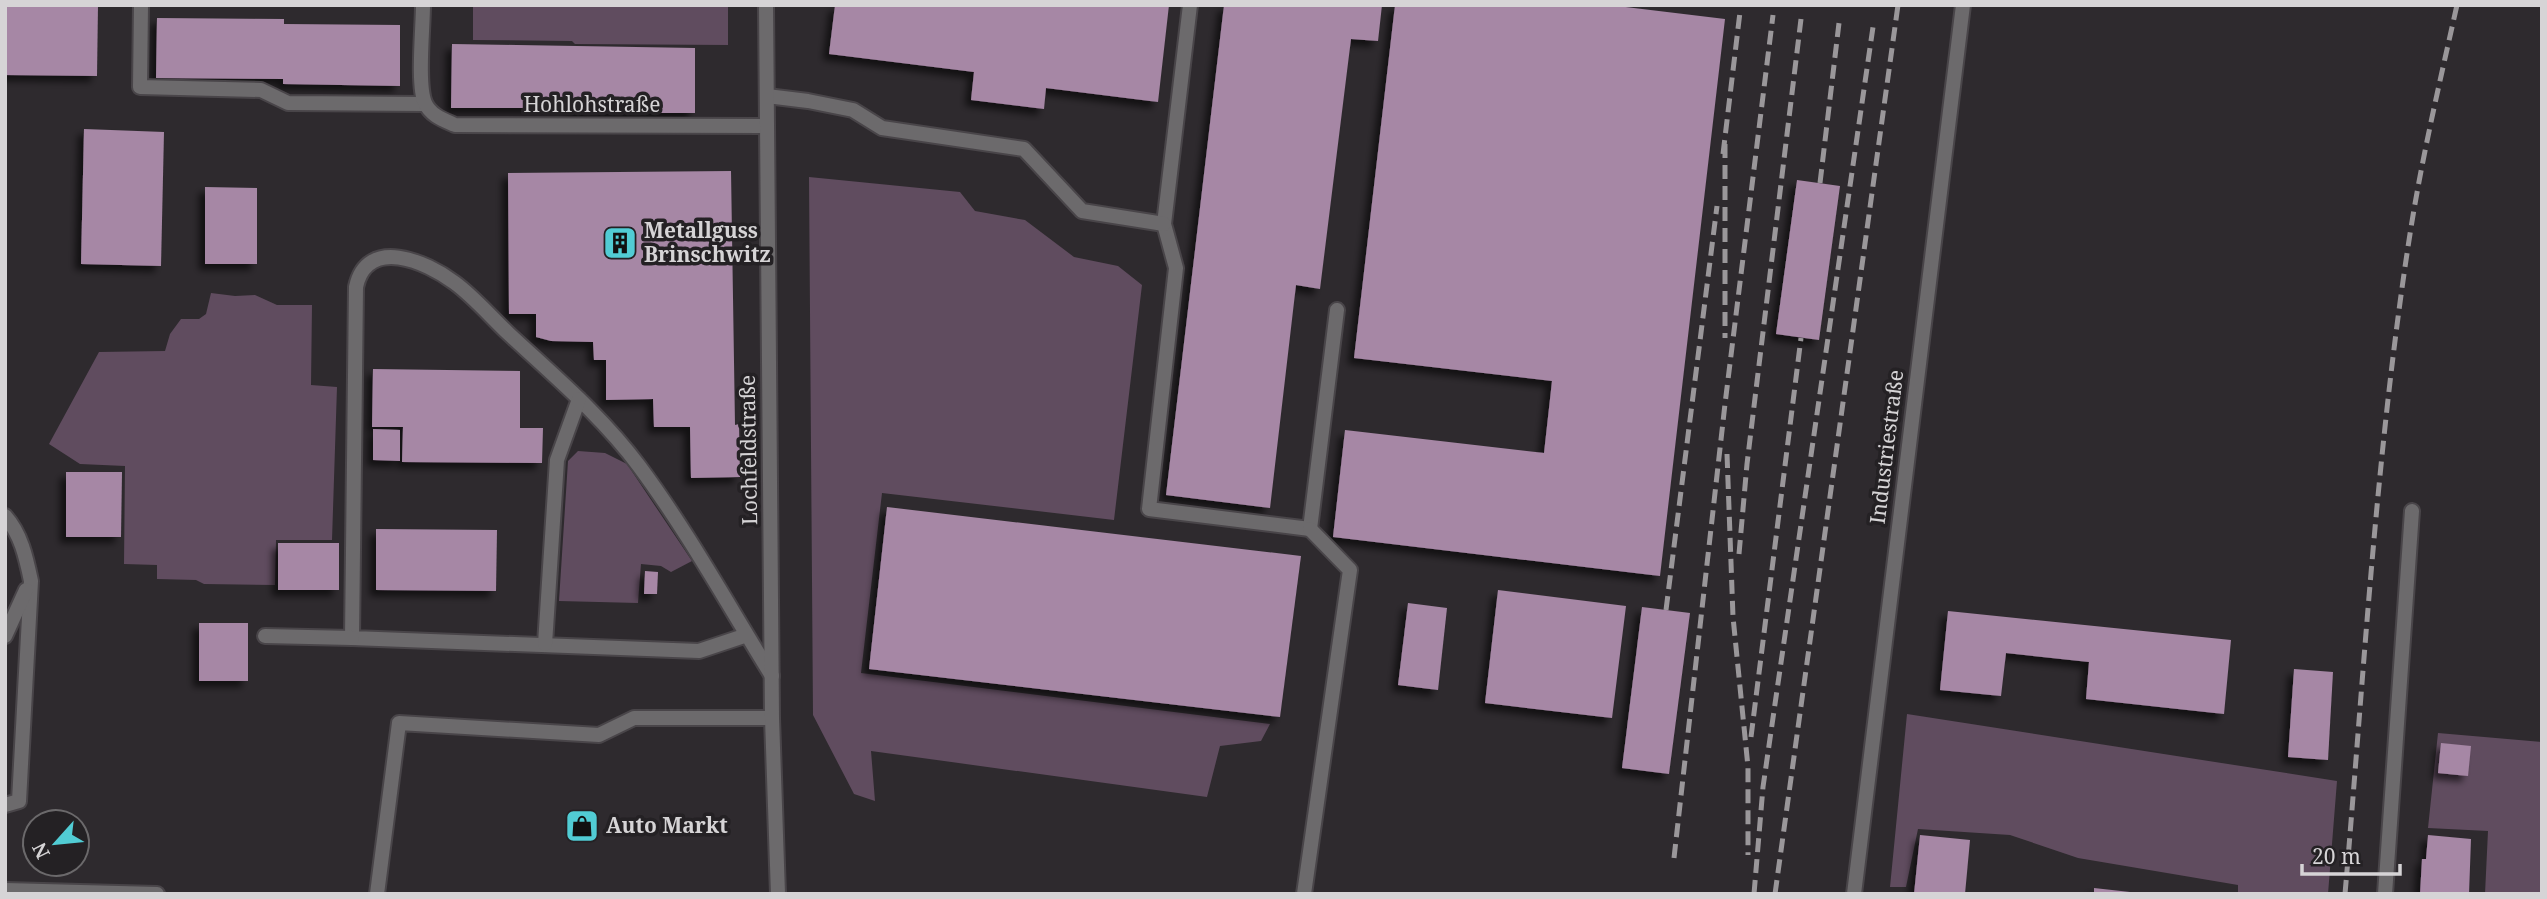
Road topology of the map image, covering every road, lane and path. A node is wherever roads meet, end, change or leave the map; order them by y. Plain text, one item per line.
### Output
1 (141, 5) edge
2 (423, 5) edge
3 (766, 5) edge
4 (1190, 5) edge
5 (1963, 5) edge
6 (767, 96) junction
7 (425, 104) junction
8 (767, 126) junction
9 (1164, 224) junction
10 (1337, 310) dead end
11 (579, 399) junction
12 (2412, 510) dead end
13 (5, 516) edge
14 (1310, 529) junction
15 (31, 581) junction
16 (747, 635) junction
17 (5, 636) edge
18 (265, 636) dead end
19 (352, 638) junction
20 (545, 644) junction
21 (772, 676) junction
22 (772, 718) junction
23 (5, 805) edge
24 (5, 890) edge
25 (157, 894) edge
26 (377, 894) edge
27 (778, 894) edge
28 (1304, 894) edge
29 (1854, 894) edge
30 (2385, 894) edge

1 - 7 street
2 - 7 street
3 - 6 street, Lochfeldstraße
4 - 9 street
5 - 29 street, Industriestraße
6 - 8 street, Lochfeldstraße
6 - 9 street
7 - 8 street, Hohlohstraße
8 - 21 street, Lochfeldstraße
9 - 14 street
10 - 14 street
11 - 16 street
11 - 19 street
11 - 20 street
12 - 30 street
13 - 15 street
14 - 28 street
15 - 17 street
15 - 23 street
16 - 20 street
16 - 21 street
18 - 19 street
19 - 20 street
21 - 22 street, Lochfeldstraße
22 - 26 street
22 - 27 street, Lochfeldstraße
24 - 25 street

